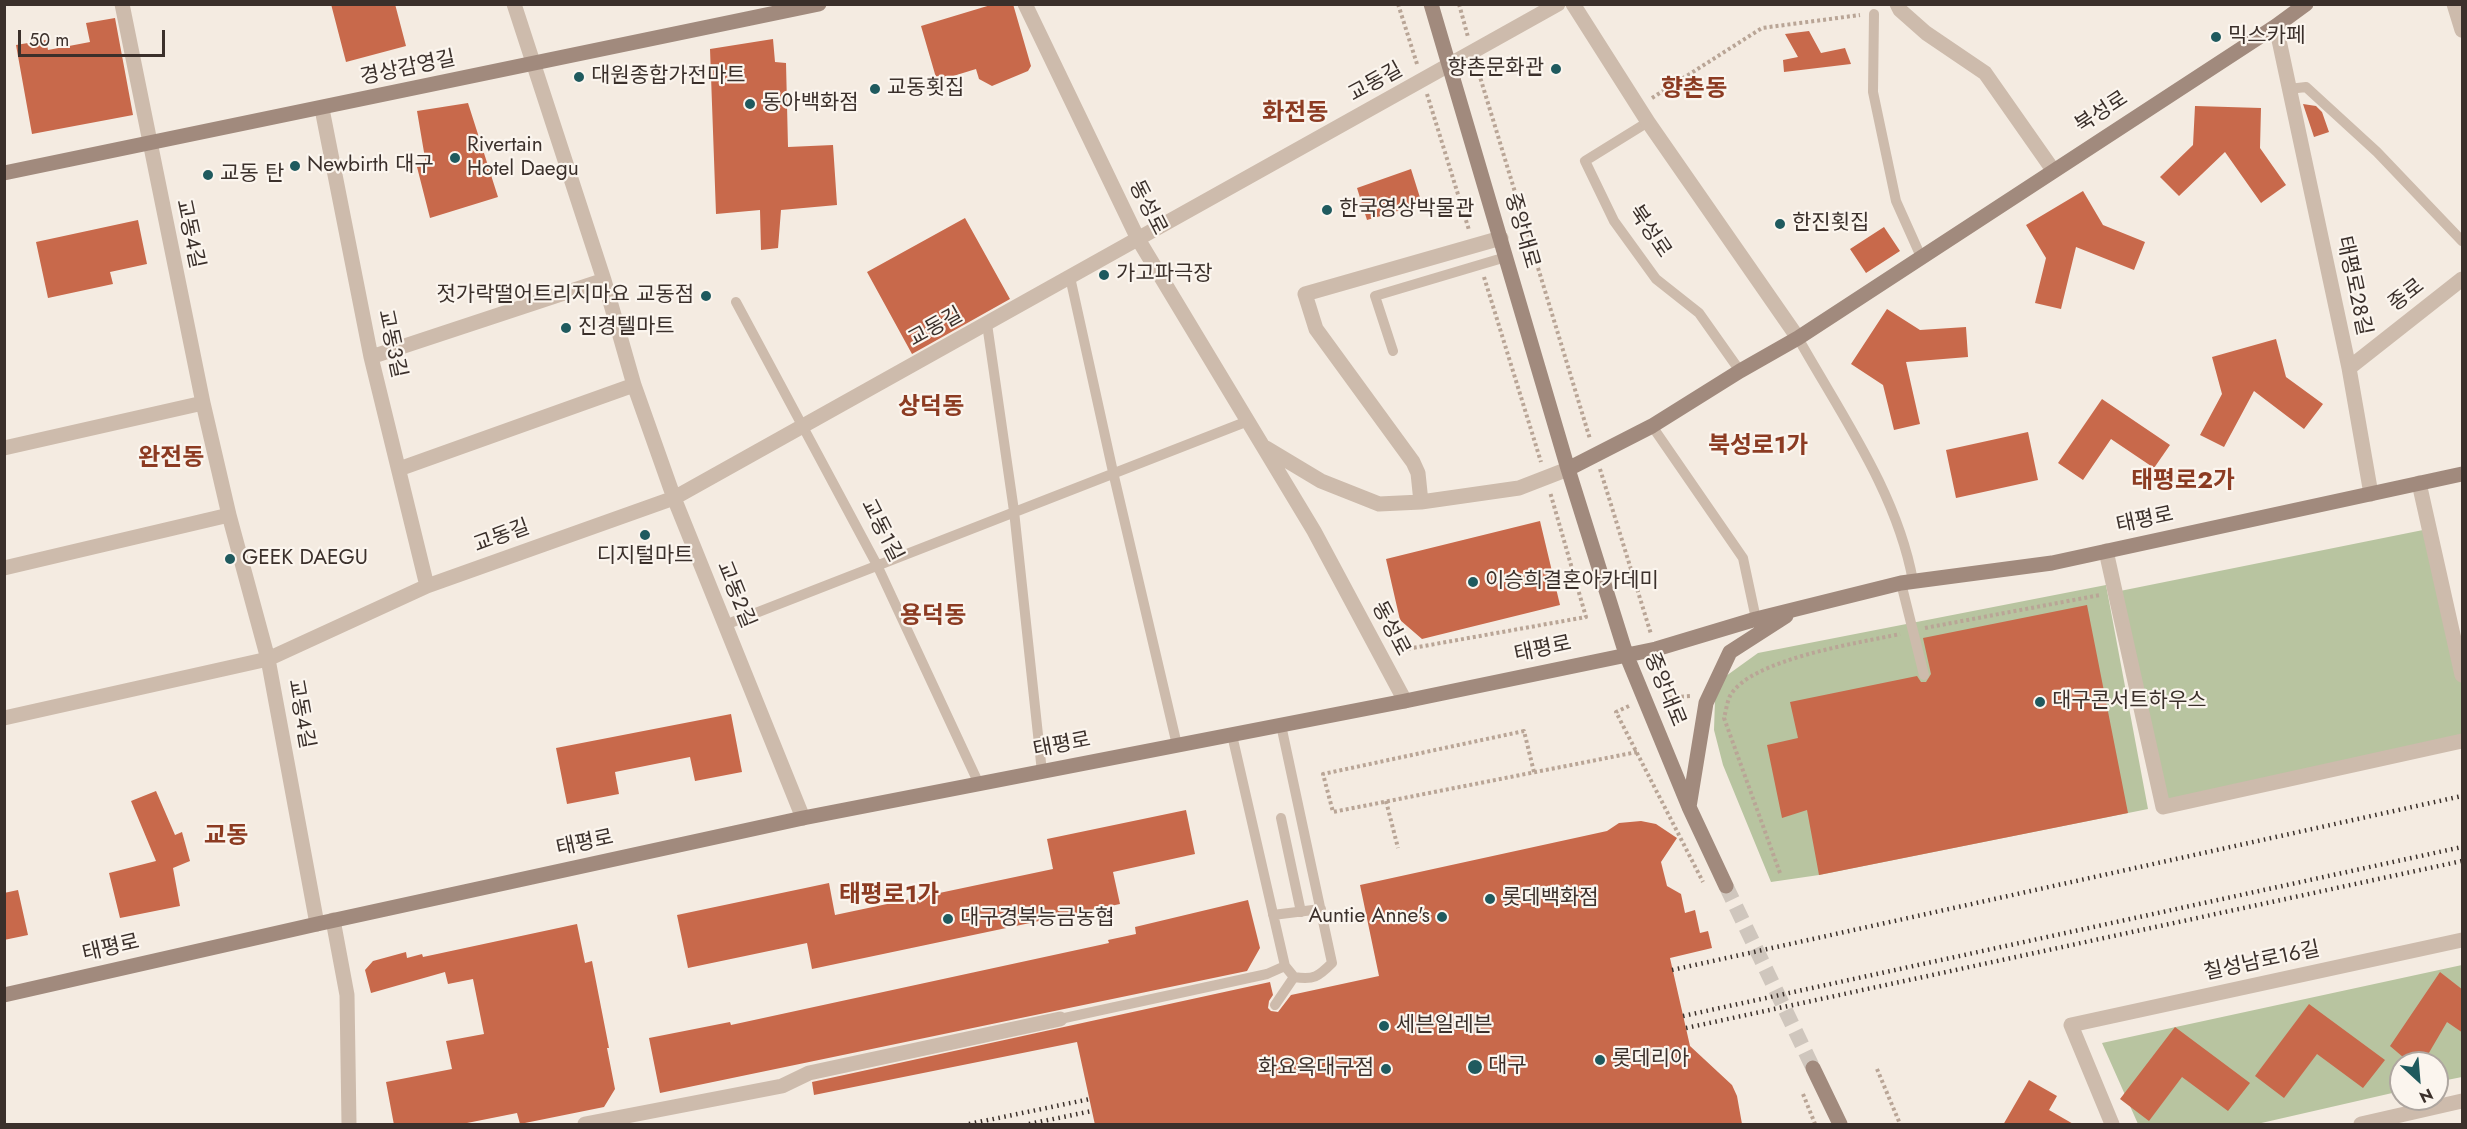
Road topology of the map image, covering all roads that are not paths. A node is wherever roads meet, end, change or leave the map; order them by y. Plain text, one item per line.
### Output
1 (122, 4) edge
2 (514, 4) edge
3 (819, 4) edge
4 (1025, 4) edge
5 (1431, 4) edge
6 (1558, 4) edge
7 (1573, 4) edge
8 (1898, 4) edge
9 (2306, 4) edge
10 (2454, 4) edge
11 (1874, 14) road end
12 (2276, 26) junction
13 (2463, 30) edge
14 (534, 63) junction
15 (1450, 65) junction
16 (2289, 88) junction
17 (322, 110) junction
18 (1648, 122) junction
19 (149, 144) junction
20 (2053, 170) junction
21 (4, 173) edge
22 (1501, 238) junction
23 (1138, 239) junction
24 (2463, 241) edge
25 (1506, 257) junction
26 (1922, 260) junction
27 (1070, 277) junction
28 (2463, 279) edge
29 (604, 280) junction
30 (736, 302) dead end
31 (987, 324) junction
32 (1798, 338) junction
33 (1393, 351) dead end
34 (371, 357) junction
35 (2349, 368) junction
36 (1740, 370) junction
37 (634, 385) junction
38 (203, 403) junction
39 (1248, 421) junction
40 (803, 426) junction
41 (1652, 426) junction
42 (1263, 446) junction
43 (4, 448) edge
44 (399, 469) junction
45 (1568, 469) junction
46 (1113, 472) junction
47 (2463, 474) edge
48 (2419, 483) junction
49 (2371, 494) junction
50 (674, 498) junction
51 (1421, 502) junction
52 (1014, 511) junction
53 (229, 515) junction
54 (2106, 551) junction
55 (877, 565) junction
56 (4, 568) edge
57 (1907, 582) junction
58 (427, 586) junction
59 (1797, 609) junction
60 (2456, 616) edge
61 (1756, 619) junction
62 (725, 625) junction
63 (1626, 654) junction
64 (268, 659) junction
65 (1924, 675) dead end
66 (2463, 675) edge
67 (1405, 701) junction
68 (4, 718) edge
69 (1281, 725) junction
70 (1232, 735) junction
71 (2463, 741) edge
72 (1177, 745) junction
73 (1042, 772) junction
74 (979, 784) junction
75 (1689, 807) junction
76 (803, 818) junction
77 (1281, 818) dead end
78 (1726, 886) tunnel mouth
79 (1321, 909) junction
80 (1301, 912) junction
81 (1273, 915) junction
82 (333, 920) junction
83 (317, 924) junction
84 (2463, 940) edge
85 (1285, 966) junction
86 (1294, 977) junction
87 (4, 995) edge
88 (1275, 1005) dead end
89 (1060, 1019) joint
90 (1813, 1068) tunnel mouth
91 (2463, 1101) edge
92 (349, 1125) edge
93 (585, 1125) edge
94 (1840, 1125) edge
95 (2112, 1125) edge
96 (2361, 1125) edge

1 - 19 street, 교동4길
2 - 14 street, 교동2길
3 - 14 main road, 경상감영길
4 - 23 street, 동성로
5 - 15 main road, 중앙대로
6 - 15 street, 교동길
7 - 18 street
8 - 20 street
9 - 12 main road, 북성로
10 - 13 street
11 - 26 lane
12 - 16 street, 태평로28길
12 - 20 main road, 북성로
14 - 17 main road, 경상감영길
14 - 29 street, 교동2길
15 - 22 main road, 중앙대로
15 - 23 street, 교동길
16 - 24 lane
16 - 35 street, 태평로28길
17 - 19 main road, 경상감영길
17 - 34 street, 교동3길
18 - 32 street
18 - 36 lane, 북성로
19 - 21 main road, 경상감영길
19 - 38 street, 교동4길
20 - 26 main road, 북성로
22 - 25 main road, 중앙대로
22 - 51 street
23 - 27 street, 교동길
23 - 39 street, 동성로
25 - 33 lane
25 - 45 main road, 중앙대로
26 - 32 main road, 북성로
27 - 31 street, 교동길
27 - 46 lane
28 - 35 street, 종로
29 - 34 street
29 - 37 street, 교동2길
30 - 40 lane, 교동1길
31 - 40 street, 교동길
31 - 52 lane, 교동길
32 - 36 main road, 북성로
32 - 57 lane
34 - 44 street, 교동3길
35 - 49 street, 태평로28길
36 - 41 main road, 북성로
37 - 44 street
37 - 50 street, 교동2길
38 - 43 street
38 - 53 street, 교동4길
39 - 42 street, 동성로
39 - 46 lane
40 - 50 street, 교동길
40 - 55 lane, 교동1길
41 - 45 main road, 북성로
41 - 61 lane
42 - 51 street
42 - 67 street, 동성로
44 - 58 street, 교동3길
45 - 51 street
45 - 63 main road, 중앙대로
46 - 52 lane
46 - 72 lane
47 - 48 main road, 태평로
48 - 49 main road, 태평로
48 - 60 street
49 - 54 main road, 태평로
50 - 58 street, 교동길
50 - 62 street, 교동2길
52 - 55 lane
52 - 73 lane, 교동길
53 - 56 street
53 - 64 street, 교동4길
54 - 57 main road, 태평로
54 - 71 street
55 - 62 lane
55 - 74 lane, 교동1길
57 - 59 main road, 태평로
57 - 65 lane
58 - 64 street, 교동길
59 - 61 main road, 태평로
59 - 75 main road
60 - 66 street
61 - 63 main road, 태평로
62 - 76 street, 교동2길
63 - 67 main road, 태평로
63 - 75 main road, 중앙대로
64 - 68 street, 교동길
64 - 83 street, 교동4길
67 - 69 main road, 태평로
69 - 70 main road, 태평로
69 - 79 lane
70 - 72 main road, 태평로
70 - 81 lane
72 - 73 main road, 태평로
73 - 74 main road, 태평로
74 - 76 main road, 태평로
75 - 78 main road, 중앙대로
76 - 82 main road, 태평로
77 - 80 lane
79 - 80 lane
79 - 86 lane
80 - 81 lane
81 - 85 lane
82 - 83 main road, 태평로
82 - 92 street
83 - 87 main road, 태평로
84 - 95 street, 칠성남로16길
85 - 86 lane
85 - 89 lane
86 - 88 lane
89 - 93 street
90 - 94 main road
91 - 96 street

